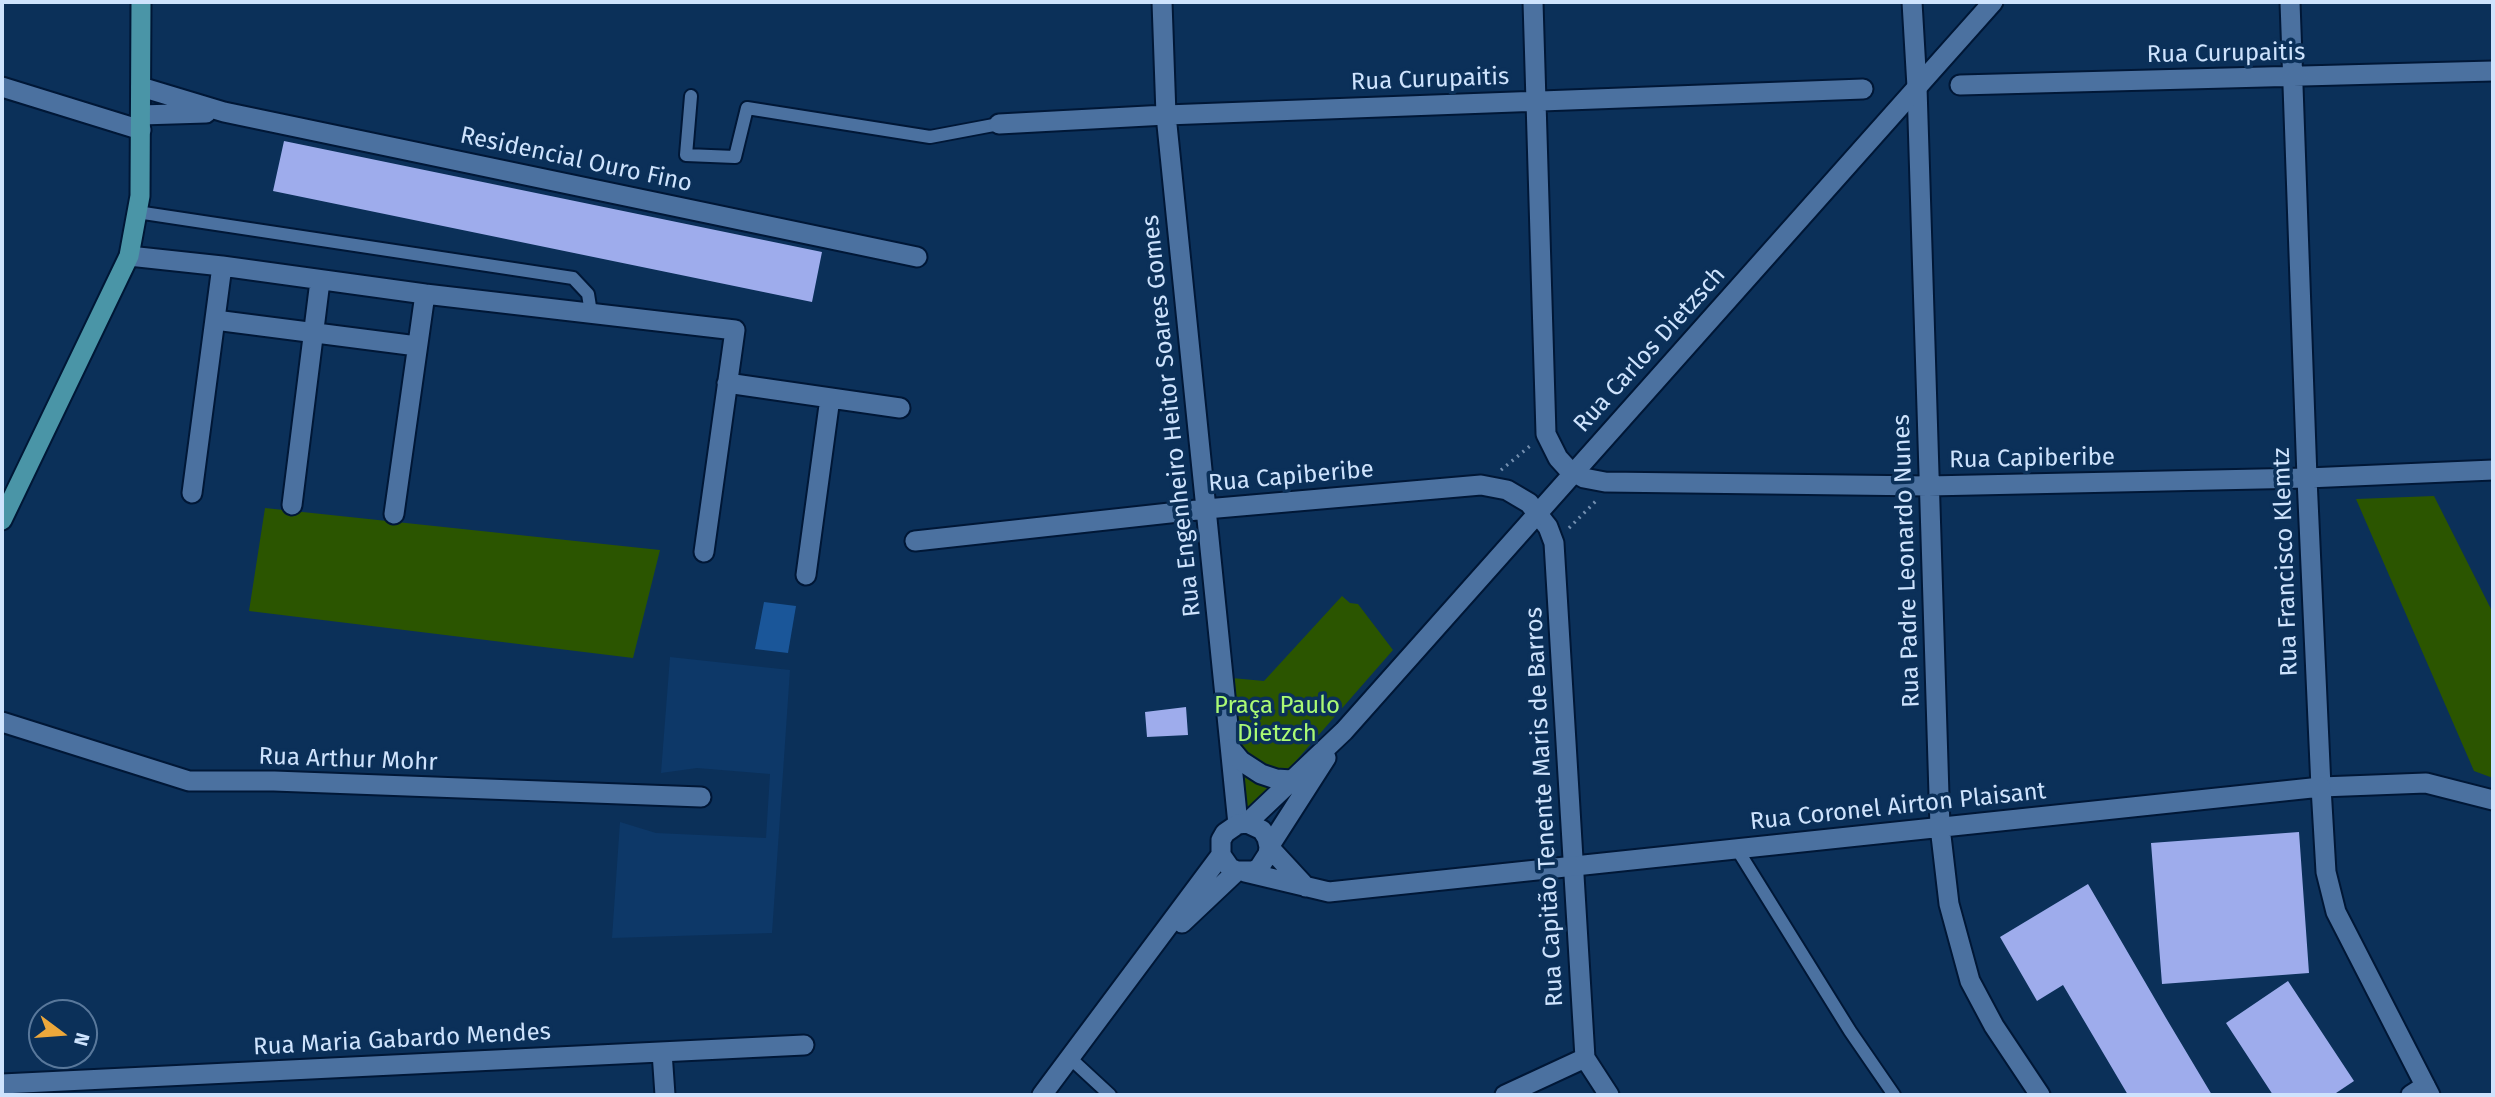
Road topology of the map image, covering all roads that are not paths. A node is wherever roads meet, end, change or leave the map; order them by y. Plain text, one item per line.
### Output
1 (141, 2) edge
2 (1148, 2) edge
3 (1534, 2) edge
4 (1912, 2) edge
5 (1993, 2) edge
6 (2290, 2) edge
7 (1162, 10) edge
8 (2493, 71) edge
9 (2293, 77) junction
10 (1960, 85) dead end
11 (2, 87) edge
12 (141, 87) junction
13 (1917, 88) junction
14 (1863, 89) dead end
15 (691, 96) dead end
16 (1537, 100) junction
17 (224, 112) junction
18 (1166, 115) junction
19 (141, 122) junction
20 (999, 124) joint
21 (137, 212) junction
22 (129, 256) junction
23 (917, 257) dead end
24 (222, 266) junction
25 (320, 281) junction
26 (425, 294) junction
27 (590, 313) junction
28 (215, 320) junction
29 (313, 332) junction
30 (417, 346) junction
31 (727, 383) junction
32 (831, 398) junction
33 (900, 408) dead end
34 (2493, 470) edge
35 (1573, 472) junction
36 (2307, 478) junction
37 (1928, 486) junction
38 (192, 492) dead end
39 (292, 505) dead end
40 (1206, 509) junction
41 (1538, 512) junction
42 (394, 514) dead end
43 (2, 520) edge
44 (915, 541) dead end
45 (704, 552) dead end
46 (806, 575) dead end
47 (2, 722) edge
48 (1344, 731) junction
49 (1231, 749) junction
50 (1292, 780) junction
51 (2321, 787) junction
52 (701, 797) dead end
53 (2493, 800) edge
54 (1242, 824) junction
55 (1940, 827) junction
56 (1269, 847) junction
57 (1737, 849) junction
58 (1221, 855) junction
59 (1572, 867) junction
60 (1241, 872) junction
61 (1306, 888) junction
62 (1146, 958) junction
63 (804, 1045) dead end
64 (662, 1052) junction
65 (1070, 1058) junction
66 (1585, 1058) junction
67 (2, 1084) edge
68 (2422, 1092) edge
69 (665, 1095) edge
70 (1042, 1095) edge
71 (1110, 1095) edge
72 (1505, 1095) edge
73 (1609, 1095) edge
74 (1894, 1095) edge
75 (2040, 1095) edge

1 - 12 main road
2 - 7 street
3 - 16 street
4 - 13 street, Rua Padre Leonardo Nunes
5 - 13 street, Rua Carlos Dietzsch
6 - 9 street, Rua Francisco Klemtz
7 - 18 street, Rua Engenheiro Heitor Soares Gomes
8 - 9 street, Rua Curupaitis
9 - 10 street, Rua Curupaitis
9 - 36 street, Rua Francisco Klemtz
11 - 19 street, Residencial Ouro Fino
12 - 17 street, Residencial Ouro Fino
12 - 19 main road
13 - 35 street, Rua Carlos Dietzsch
13 - 37 street, Rua Padre Leonardo Nunes
14 - 16 street, Rua Curupaitis
15 - 20 lane
16 - 18 street, Rua Curupaitis
16 - 35 street
17 - 19 street, Residencial Ouro Fino
17 - 23 street, Residencial Ouro Fino
18 - 20 street, Rua Curupaitis
18 - 40 street, Rua Engenheiro Heitor Soares Gomes
19 - 21 main road
21 - 22 main road
21 - 27 lane
22 - 24 street
22 - 43 main road
24 - 25 street
24 - 28 street
25 - 26 street
25 - 29 street
26 - 27 street
26 - 30 street
27 - 31 street
28 - 29 street
28 - 38 street
29 - 30 street
29 - 39 street
30 - 42 street
31 - 32 street
31 - 45 street
32 - 33 street
32 - 46 street
34 - 36 street, Rua Capiberibe
35 - 37 street, Rua Capiberibe
35 - 41 street, Rua Carlos Dietzsch
36 - 37 street, Rua Capiberibe
36 - 51 street, Rua Francisco Klemtz
37 - 55 street, Rua Padre Leonardo Nunes
40 - 41 street, Rua Capiberibe
40 - 44 street, Rua Capiberibe
40 - 49 street, Rua Engenheiro Heitor Soares Gomes
41 - 48 street, Rua Carlos Dietzsch
41 - 59 street, Rua Capitão Tenente Maris de Barros
47 - 52 street, Rua Arthur Mohr
48 - 50 street, Rua Carlos Dietzsch
48 - 56 street, Rua Carlos Dietzsch
49 - 50 street
49 - 54 street, Rua Engenheiro Heitor Soares Gomes
50 - 54 street, Rua Carlos Dietzsch
51 - 53 street, Rua Coronel Airton Plaisant
51 - 55 street, Rua Coronel Airton Plaisant
51 - 68 street, Rua Francisco Klemtz
54 - 56 street
54 - 58 street, Rua Carlos Dietzsch
55 - 57 street, Rua Coronel Airton Plaisant
55 - 75 street, Rua Padre Leonardo Nunes
56 - 60 street, Rua Carlos Dietzsch
56 - 61 street
57 - 59 street, Rua Coronel Airton Plaisant
57 - 74 lane
58 - 60 street
58 - 62 street, Rua Carlos Dietzsch
59 - 61 street, Rua Coronel Airton Plaisant
59 - 66 street, Rua Capitão Tenente Maris de Barros
60 - 61 street, Rua Coronel Airton Plaisant
60 - 62 street, Rua Carlos Dietzsch
62 - 65 street, Rua Carlos Dietzsch
63 - 64 street, Rua Maria Gabardo Mendes
64 - 67 street, Rua Maria Gabardo Mendes
64 - 69 street
65 - 70 street, Rua Carlos Dietzsch
65 - 71 lane
66 - 72 street
66 - 73 street, Rua Capitão Tenente Maris de Barros

